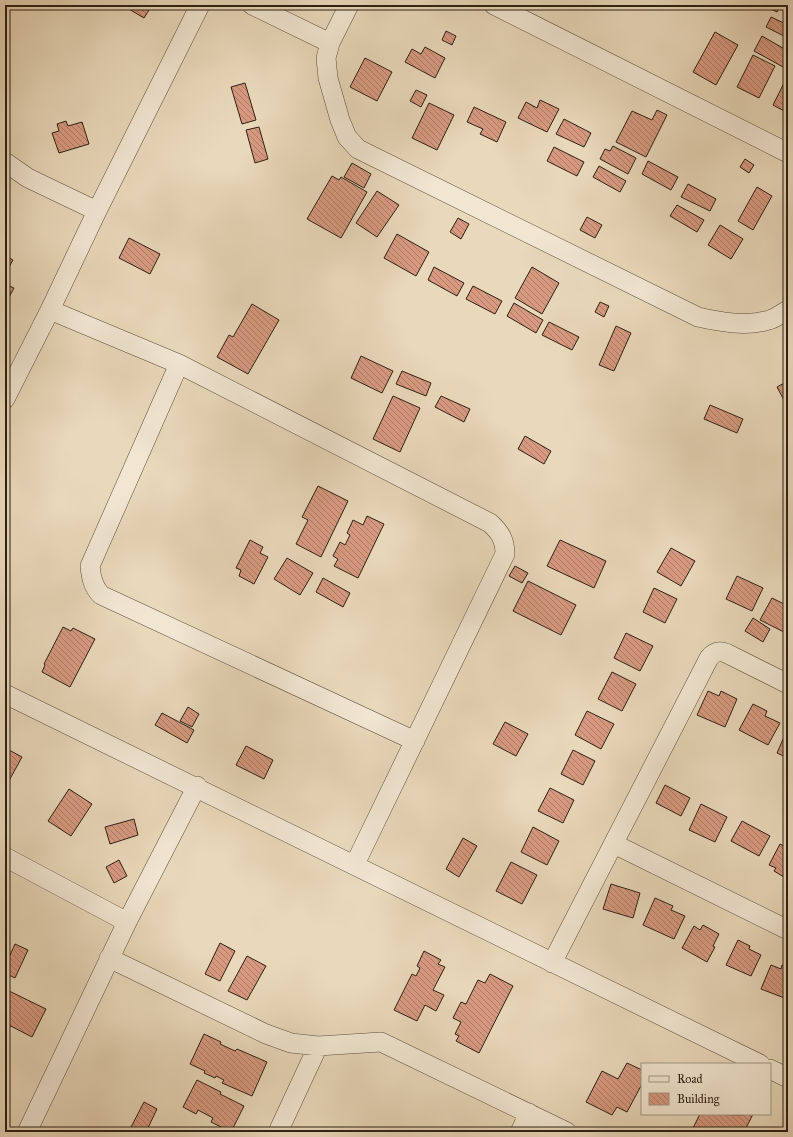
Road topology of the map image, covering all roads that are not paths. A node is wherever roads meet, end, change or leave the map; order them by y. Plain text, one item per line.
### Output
1 (200, 5) edge
2 (252, 5) edge
3 (349, 5) edge
4 (494, 5) edge
5 (330, 43) junction
6 (788, 153) edge
7 (5, 162) edge
8 (97, 211) junction
9 (50, 310) junction
10 (788, 310) edge
11 (179, 364) junction
12 (5, 399) edge
13 (788, 684) edge
14 (5, 694) edge
15 (415, 741) junction
16 (197, 786) junction
17 (614, 844) junction
18 (5, 857) edge
19 (355, 864) junction
20 (127, 922) junction
21 (788, 930) edge
22 (109, 958) junction
23 (552, 963) junction
24 (318, 1046) junction
25 (758, 1063) edge
26 (771, 1070) edge
27 (788, 1078) edge
28 (529, 1113) junction
29 (27, 1132) edge
30 (278, 1132) edge
31 (520, 1132) edge
32 (567, 1132) edge

1 - 8 street
2 - 5 street
3 - 5 street
4 - 6 street
5 - 10 street
7 - 8 street
8 - 9 street
9 - 11 street
9 - 12 street
11 - 15 street
11 - 15 street
13 - 17 street
14 - 16 street
15 - 19 street
16 - 19 street
16 - 20 street
17 - 21 street
17 - 23 street
18 - 20 street
19 - 23 street
20 - 22 street
22 - 24 street
22 - 29 street
23 - 25 street
24 - 28 street
24 - 30 street
26 - 27 street
28 - 31 street
28 - 32 street

